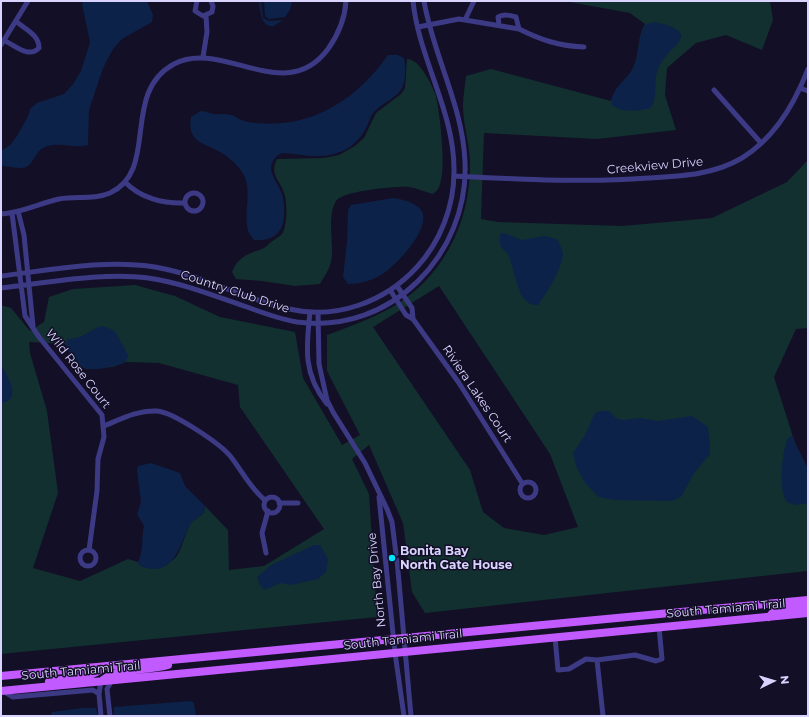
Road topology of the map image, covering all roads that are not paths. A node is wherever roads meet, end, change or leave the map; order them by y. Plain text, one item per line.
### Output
1 (28, 1) edge
2 (197, 1) edge
3 (211, 1) edge
4 (346, 1) edge
5 (413, 1) edge
6 (424, 1) edge
7 (474, 1) edge
8 (206, 16) junction
9 (465, 20) junction
10 (16, 21) junction
11 (429, 24) junction
12 (499, 24) junction
13 (418, 27) junction
14 (519, 29) junction
15 (2, 42) edge
16 (584, 48) dead end
17 (203, 57) junction
18 (808, 69) edge
19 (800, 88) junction
20 (714, 90) dead end
21 (808, 91) edge
22 (761, 144) junction
23 (454, 176) junction
24 (465, 176) junction
25 (125, 182) junction
26 (185, 203) dead end
27 (15, 212) junction
28 (1, 214) edge
29 (28, 273) junction
30 (19, 274) junction
31 (1, 276) edge
32 (29, 285) junction
33 (20, 286) junction
34 (397, 286) junction
35 (1, 288) edge
36 (390, 290) junction
37 (403, 295) junction
38 (396, 300) junction
39 (310, 312) junction
40 (318, 312) junction
41 (413, 319) junction
42 (309, 323) junction
43 (318, 323) junction
44 (33, 326) junction
45 (331, 409) junction
46 (104, 426) junction
47 (522, 483) dead end
48 (378, 490) junction
49 (266, 500) junction
50 (279, 503) junction
51 (298, 503) dead end
52 (268, 511) junction
53 (89, 550) dead end
54 (266, 553) dead end
55 (808, 600) edge
56 (808, 606) edge
57 (808, 613) edge
58 (769, 617) junction
59 (660, 628) junction
60 (405, 638) junction
61 (555, 638) junction
62 (393, 640) junction
63 (405, 652) junction
64 (395, 653) junction
65 (194, 659) junction
66 (597, 660) junction
67 (101, 668) junction
68 (1, 676) edge
69 (112, 680) junction
70 (101, 682) junction
71 (31, 688) junction
72 (2, 691) edge
73 (99, 694) junction
74 (101, 716) edge
75 (110, 716) edge
76 (404, 716) edge
77 (411, 716) edge
78 (603, 716) edge

1 - 10 street
2 - 8 street
3 - 8 street
4 - 17 street
5 - 13 street, Country Club Drive
6 - 11 street, Country Club Drive
7 - 9 street
8 - 17 street
9 - 11 street
9 - 12 street
10 - 15 street
10 - 15 street
11 - 13 street
11 - 24 street, Country Club Drive
12 - 14 street
12 - 14 street
13 - 23 street, Country Club Drive
14 - 16 street
17 - 25 street
18 - 19 street, Creekview Drive
19 - 21 street
19 - 22 street, Creekview Drive
20 - 22 street
22 - 24 street, Creekview Drive
23 - 24 street, Creekview Drive
23 - 34 street, Country Club Drive
24 - 37 street, Country Club Drive
25 - 26 street
25 - 27 street
27 - 28 street
27 - 29 street, Wild Rose Court
27 - 30 street, Wild Rose Court
29 - 30 street, Country Club Drive
29 - 32 street, Wild Rose Court
29 - 39 street, Country Club Drive
30 - 31 street, Country Club Drive
30 - 33 street, Wild Rose Court
32 - 33 street, Country Club Drive
32 - 42 street, Country Club Drive
32 - 44 street, Wild Rose Court
33 - 35 street, Country Club Drive
33 - 44 street, Wild Rose Court
34 - 36 street, Country Club Drive
34 - 37 street, Riviera Lakes Court
36 - 38 street, Riviera Lakes Court
36 - 40 street, Country Club Drive
37 - 38 street, Country Club Drive
37 - 41 street, Riviera Lakes Court
38 - 41 street, Riviera Lakes Court
38 - 43 street, Country Club Drive
39 - 40 street, Country Club Drive
39 - 42 street, North Bay Drive
40 - 43 street, North Bay Drive
41 - 47 street, Riviera Lakes Court
42 - 43 street, Country Club Drive
42 - 45 street, North Bay Drive
43 - 45 street, North Bay Drive
44 - 46 street, Wild Rose Court
45 - 48 street, North Bay Drive
46 - 49 street
46 - 53 street
48 - 60 street, North Bay Drive
48 - 62 street, North Bay Drive
49 - 50 street
49 - 52 street
50 - 51 street
50 - 52 street
52 - 54 street
55 - 60 main road, South Tamiami Trail
56 - 58 main road
57 - 58 main road, South Tamiami Trail
58 - 59 main road, South Tamiami Trail
59 - 61 main road, South Tamiami Trail
59 - 66 street
60 - 62 main road, South Tamiami Trail
60 - 63 street, North Bay Drive
61 - 63 main road, South Tamiami Trail
61 - 66 street
62 - 64 street, North Bay Drive
62 - 65 main road, South Tamiami Trail
63 - 64 main road, South Tamiami Trail
63 - 77 street, North Bay Drive
64 - 69 main road, South Tamiami Trail
64 - 76 street, North Bay Drive
65 - 67 main road, South Tamiami Trail
65 - 70 main road
66 - 78 street
67 - 68 main road, South Tamiami Trail
67 - 71 main road
69 - 70 main road, South Tamiami Trail
69 - 75 street
70 - 71 main road, South Tamiami Trail
70 - 73 street
71 - 72 main road, South Tamiami Trail
72 - 73 street
73 - 74 street

